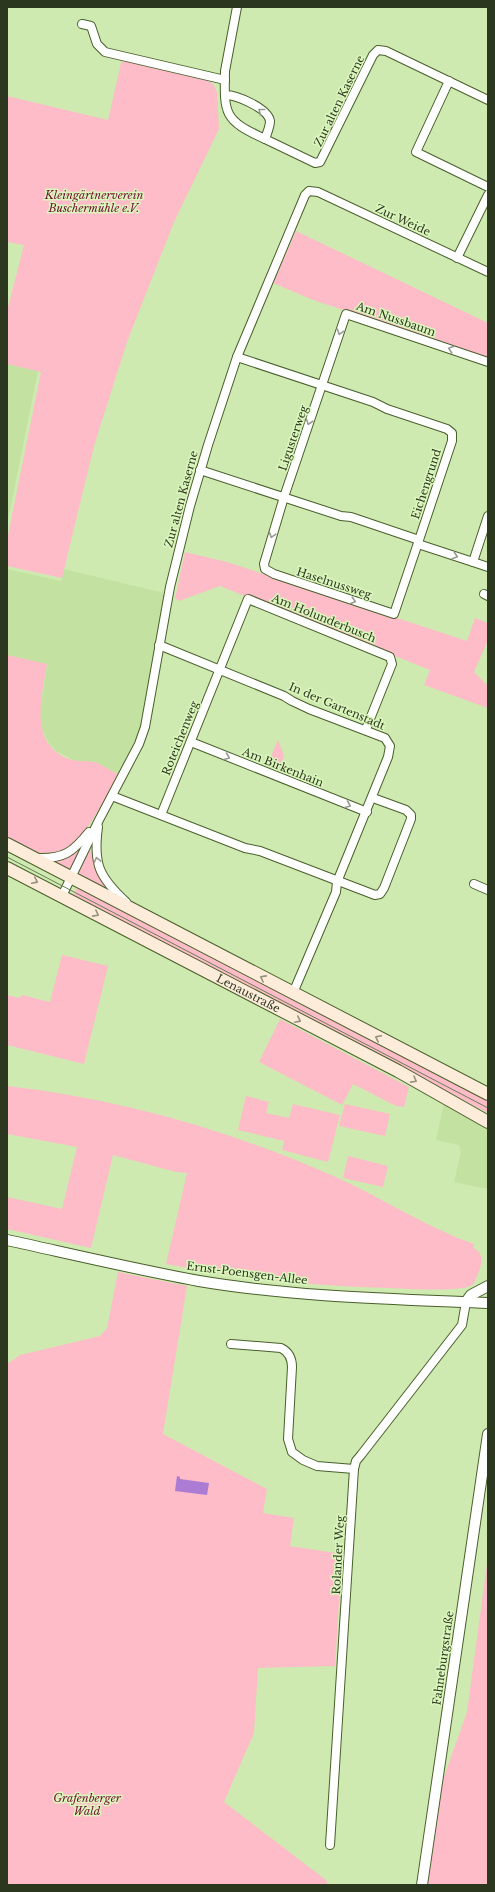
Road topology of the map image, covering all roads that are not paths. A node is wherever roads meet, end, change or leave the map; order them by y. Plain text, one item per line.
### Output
1 (237, 7) edge
2 (82, 24) dead end
3 (225, 80) junction
4 (449, 81) junction
5 (226, 95) junction
6 (488, 100) edge
7 (265, 139) junction
8 (488, 187) edge
9 (309, 191) joint
10 (488, 195) edge
11 (458, 258) junction
12 (488, 272) edge
13 (237, 357) junction
14 (488, 362) edge
15 (322, 385) junction
16 (200, 470) junction
17 (284, 497) junction
18 (488, 516) edge
19 (418, 542) junction
20 (473, 562) junction
21 (488, 567) edge
22 (159, 645) junction
23 (220, 670) junction
24 (366, 729) junction
25 (191, 742) junction
26 (112, 796) junction
27 (373, 798) junction
28 (367, 812) junction
29 (161, 814) junction
30 (98, 820) junction
31 (7, 844) edge
32 (35, 858) junction
33 (7, 868) edge
34 (72, 877) junction
35 (337, 882) junction
36 (474, 884) dead end
37 (488, 890) edge
38 (62, 896) junction
39 (137, 912) junction
40 (293, 993) junction
41 (488, 1094) edge
42 (488, 1122) edge
43 (7, 1240) edge
44 (488, 1286) edge
45 (466, 1302) junction
46 (488, 1303) edge
47 (231, 1344) dead end
48 (488, 1434) edge
49 (354, 1469) junction
50 (330, 1845) dead end
51 (422, 1885) edge

1 - 3 street
2 - 3 street
3 - 5 street
4 - 6 street
4 - 7 street, Zur alten Kaserne
4 - 8 street
5 - 7 street
7 -> 5 street
9 - 11 street, Zur Weide
9 - 13 street, Zur alten Kaserne
10 - 11 street
11 - 12 street, Zur Weide
13 - 15 street, Eichengrund
13 - 16 street, Zur alten Kaserne
14 -> 15 street, Am Nussbaum
15 -> 17 street, Ligusterweg
15 - 19 street, Eichengrund
16 - 17 street
16 - 22 street, Zur alten Kaserne
17 - 19 street
17 -> 19 street, Haselnussweg
18 - 20 street
19 -> 20 street
20 - 21 street
22 - 23 street, In der Gartenstadt
22 - 26 street, Zur alten Kaserne
23 - 24 street, In der Gartenstadt
23 - 24 street, Am Holunderbusch
23 - 25 street, Roteichenweg
24 - 27 street, In der Gartenstadt
25 -> 28 street, Am Birkenhain
25 - 29 street, Roteichenweg
26 - 29 street
26 - 30 street, Zur alten Kaserne
27 - 28 street, In der Gartenstadt
27 - 35 street
28 - 35 street, In der Gartenstadt
29 - 35 street
30 - 32 street, Zur alten Kaserne
30 - 34 street, Zur alten Kaserne
39 -> 30 street, Zur alten Kaserne
31 - 32 main road, Lenaustraße
32 - 34 main road, Lenaustraße
33 -> 38 main road, Lenaustraße
34 - 38 street, Zur alten Kaserne
34 - 39 main road, Lenaustraße
35 - 40 street, In der Gartenstadt
36 - 37 street
38 -> 42 main road, Lenaustraße
40 -> 39 main road, Lenaustraße
41 -> 40 main road, Lenaustraße
43 - 45 street, Ernst-Poensgen-Allee
44 - 45 street
45 - 46 street, Ernst-Poensgen-Allee
45 - 49 street, Rolander Weg
47 - 49 street
48 - 51 street, Fahneburgstraße
49 - 50 street, Rolander Weg

